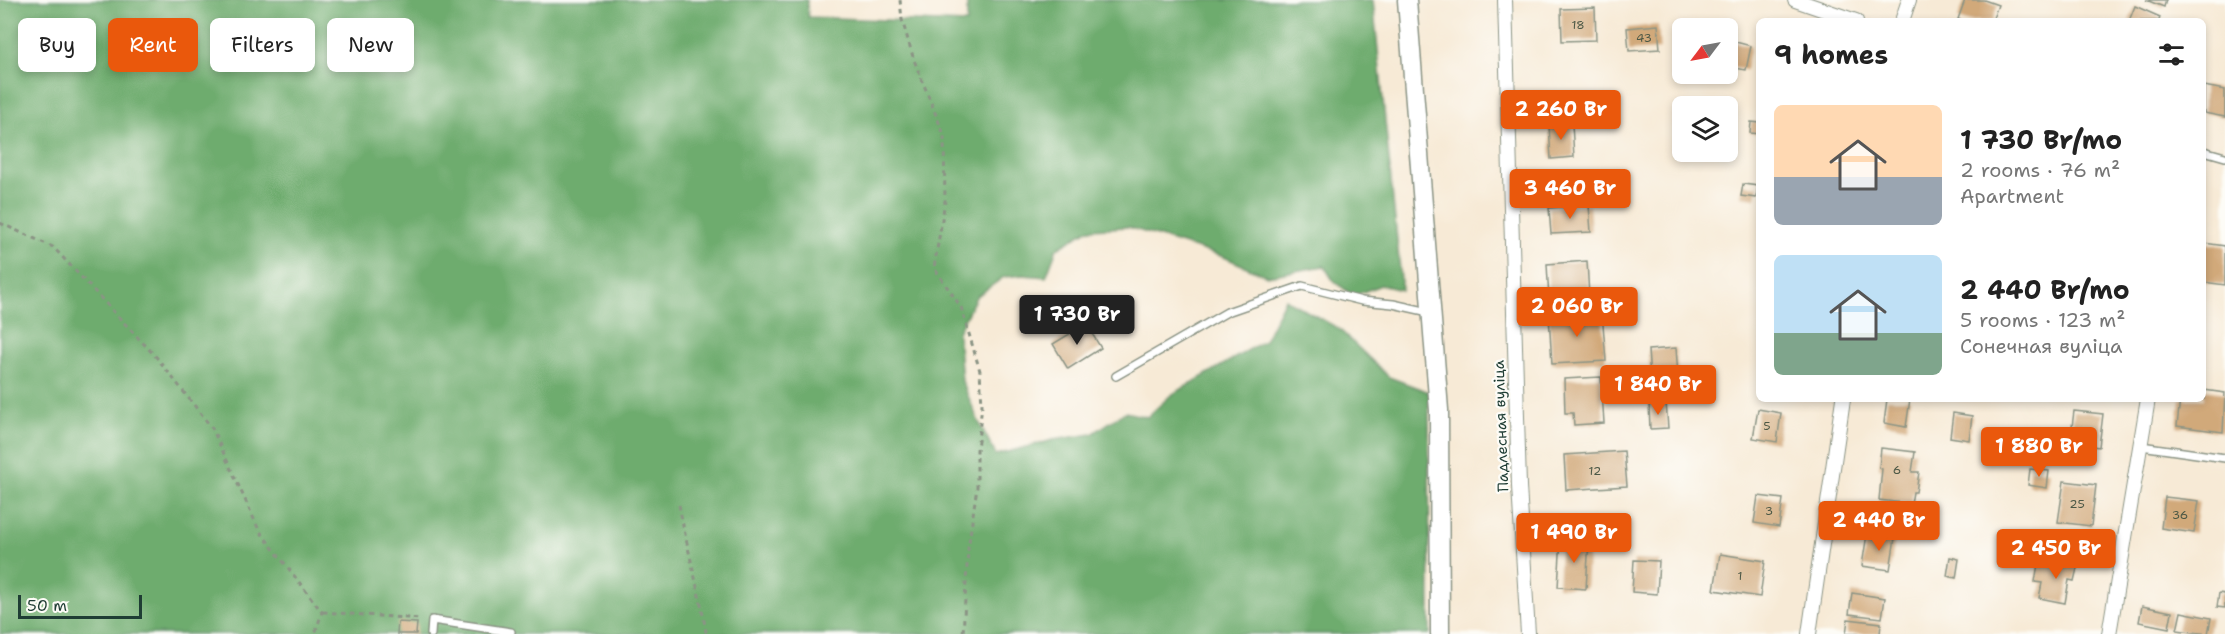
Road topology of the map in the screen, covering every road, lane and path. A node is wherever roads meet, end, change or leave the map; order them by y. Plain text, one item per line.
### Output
1 (900, 0) edge
2 (1407, 0) edge
3 (1504, 0) edge
4 (1795, 0) edge
5 (1909, 0) edge
6 (1847, 18) edge
7 (1903, 18) edge
8 (2206, 152) edge
9 (2225, 157) edge
10 (0, 223) edge
11 (1431, 313) junction
12 (1116, 376) dead end
13 (1844, 402) edge
14 (2148, 402) edge
15 (2141, 446) junction
16 (2225, 458) edge
17 (679, 505) dead end
18 (322, 612) junction
19 (432, 620) junction
20 (315, 634) edge
21 (430, 634) edge
22 (510, 634) edge
23 (711, 634) edge
24 (963, 634) edge
25 (1440, 634) edge
26 (1528, 634) edge
27 (1809, 634) edge
28 (2109, 634) edge

1 - 24 path
2 - 11 street
3 - 26 street, Падлесная вуліца
4 - 6 street
5 - 7 street
8 - 9 lane
10 - 18 path
11 - 12 lane
11 - 25 street
13 - 27 street
14 - 15 street
15 - 16 lane
15 - 28 street
17 - 23 path
18 - 19 path
18 - 20 path
19 - 21 lane
19 - 22 lane

